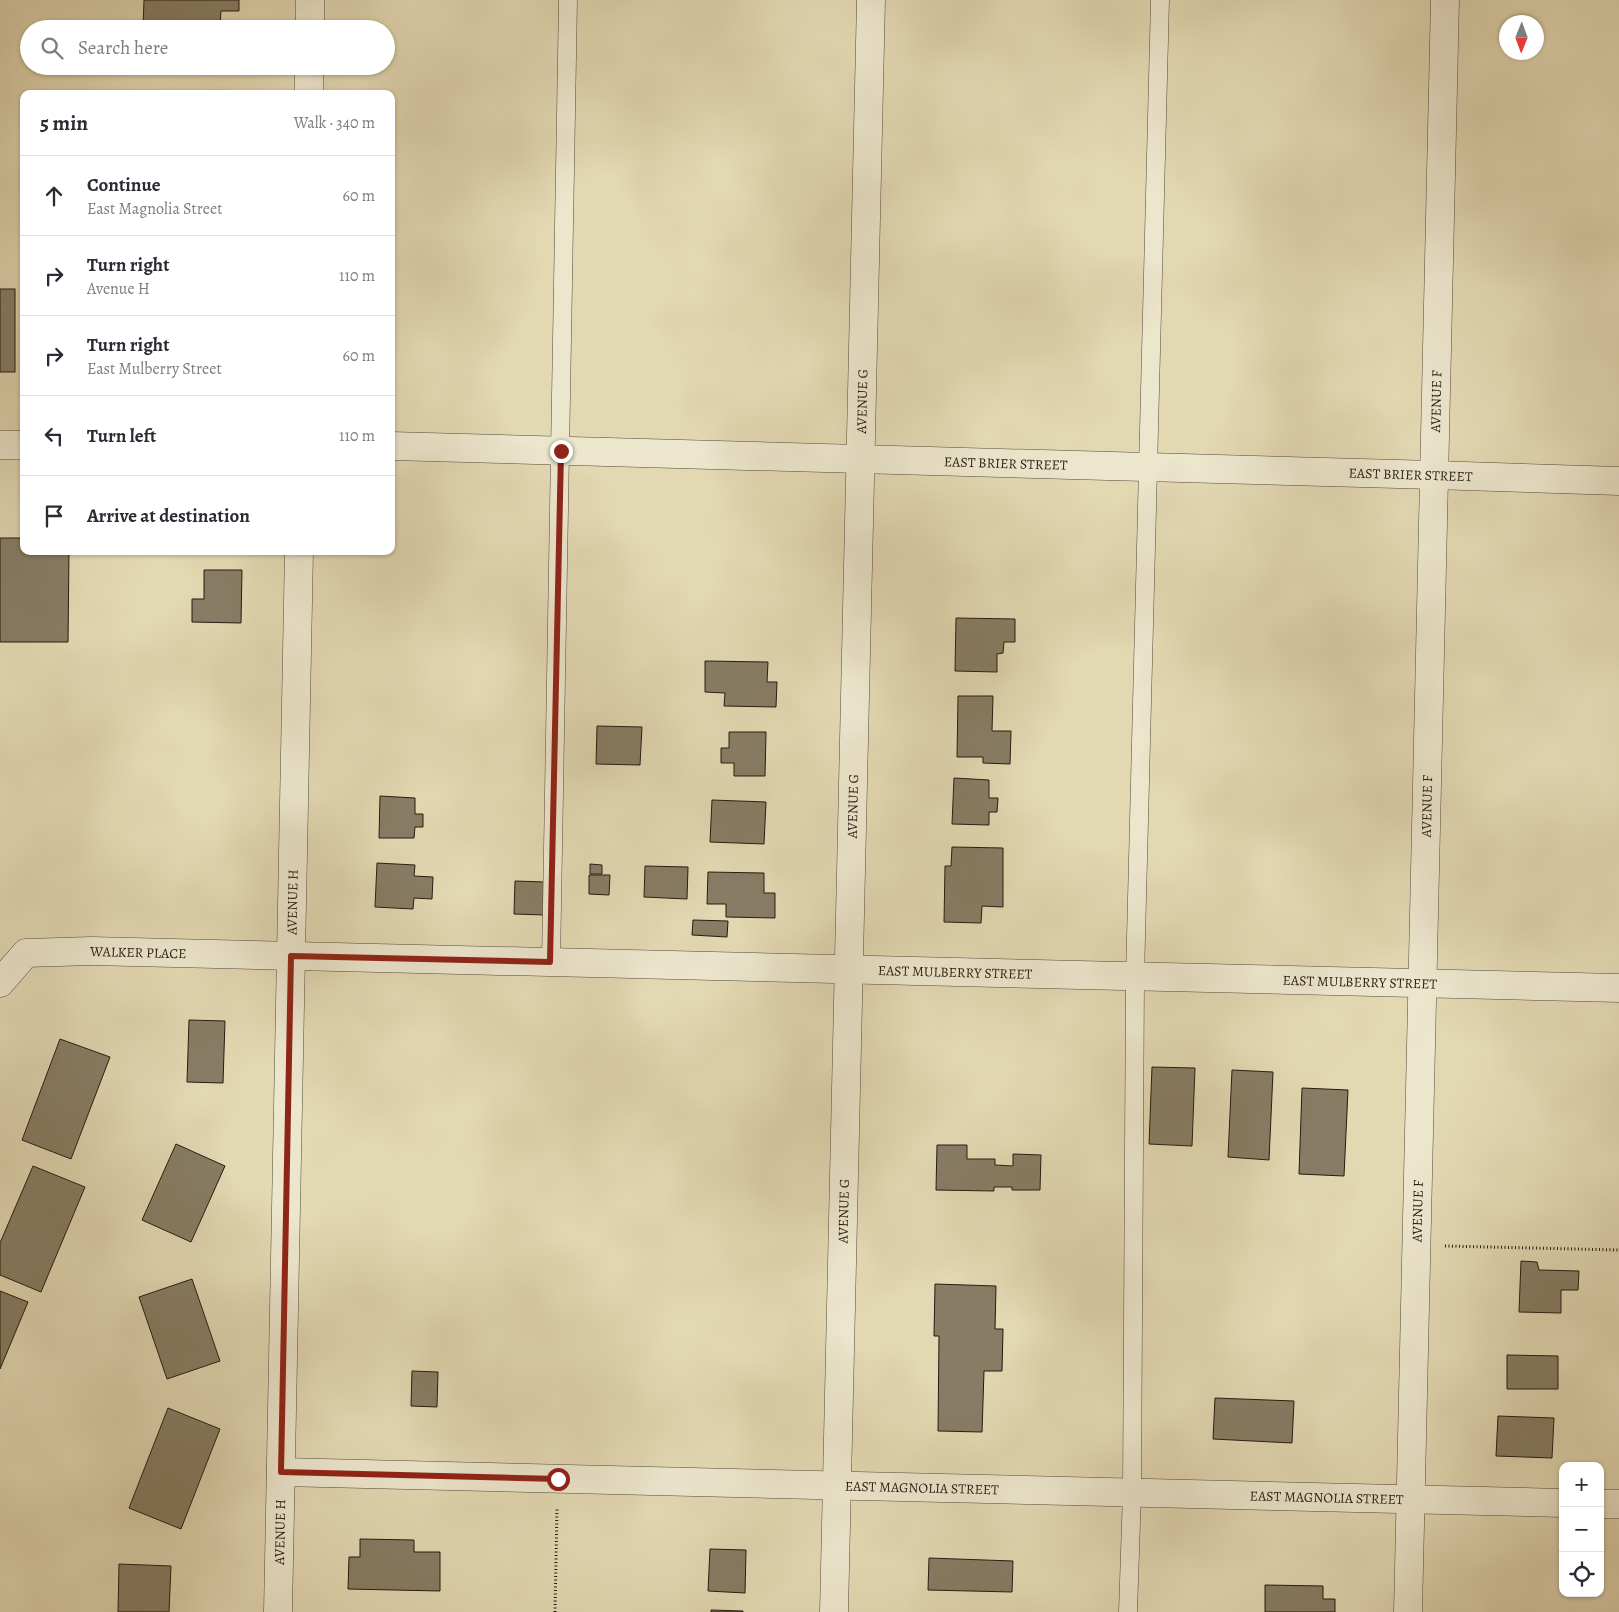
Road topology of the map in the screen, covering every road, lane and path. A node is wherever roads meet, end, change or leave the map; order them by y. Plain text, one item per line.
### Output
1 (310, 0) edge
2 (568, 0) edge
3 (871, 0) edge
4 (1160, 0) edge
5 (1445, 0) edge
6 (310, 20) edge
7 (309, 75) edge
8 (308, 90) edge
9 (0, 445) edge
10 (20, 445) edge
11 (395, 446) edge
12 (561, 451) junction
13 (860, 460) junction
14 (1147, 468) junction
15 (1434, 475) junction
16 (1619, 481) edge
17 (299, 555) edge
18 (291, 956) junction
19 (550, 962) junction
20 (848, 970) junction
21 (1135, 977) junction
22 (0, 983) edge
23 (1422, 983) junction
24 (1619, 988) edge
25 (1416, 1246) junction
26 (1619, 1250) edge
27 (281, 1472) junction
28 (558, 1479) junction
29 (837, 1486) junction
30 (1132, 1493) junction
31 (1411, 1499) junction
32 (1559, 1503) edge
33 (1604, 1504) edge
34 (1619, 1504) edge
35 (278, 1612) edge
36 (555, 1612) edge
37 (834, 1612) edge
38 (1128, 1612) edge
39 (1408, 1612) edge

1 - 6 street
2 - 12 lane
3 - 13 street, AVENUE G
4 - 14 lane
5 - 15 street, AVENUE F
7 - 8 street
9 - 10 street
11 - 12 street, EAST BRIER STREET
12 - 13 street, EAST BRIER STREET
12 - 19 lane
13 - 14 street, EAST BRIER STREET
13 - 20 street, AVENUE G
14 - 15 street, EAST BRIER STREET
14 - 21 lane
15 - 16 street, EAST BRIER STREET
15 - 23 street, AVENUE F
17 - 18 street, AVENUE H
18 - 19 street, EAST MULBERRY STREET
18 - 22 street, WALKER PLACE
18 - 27 street, AVENUE H
19 - 20 street, EAST MULBERRY STREET
20 - 21 street, EAST MULBERRY STREET
20 - 29 street, AVENUE G
21 - 23 street, EAST MULBERRY STREET
21 - 30 lane
23 - 24 street, EAST MULBERRY STREET
23 - 25 street, AVENUE F
25 - 26 path
25 - 31 street, AVENUE F
27 - 28 street, EAST MAGNOLIA STREET
27 - 35 street, AVENUE H
28 - 29 street, EAST MAGNOLIA STREET
28 - 36 path
29 - 30 street, EAST MAGNOLIA STREET
29 - 37 street, AVENUE G
30 - 31 street, EAST MAGNOLIA STREET
30 - 38 lane
31 - 32 street, EAST MAGNOLIA STREET
31 - 39 street, AVENUE F
33 - 34 street

